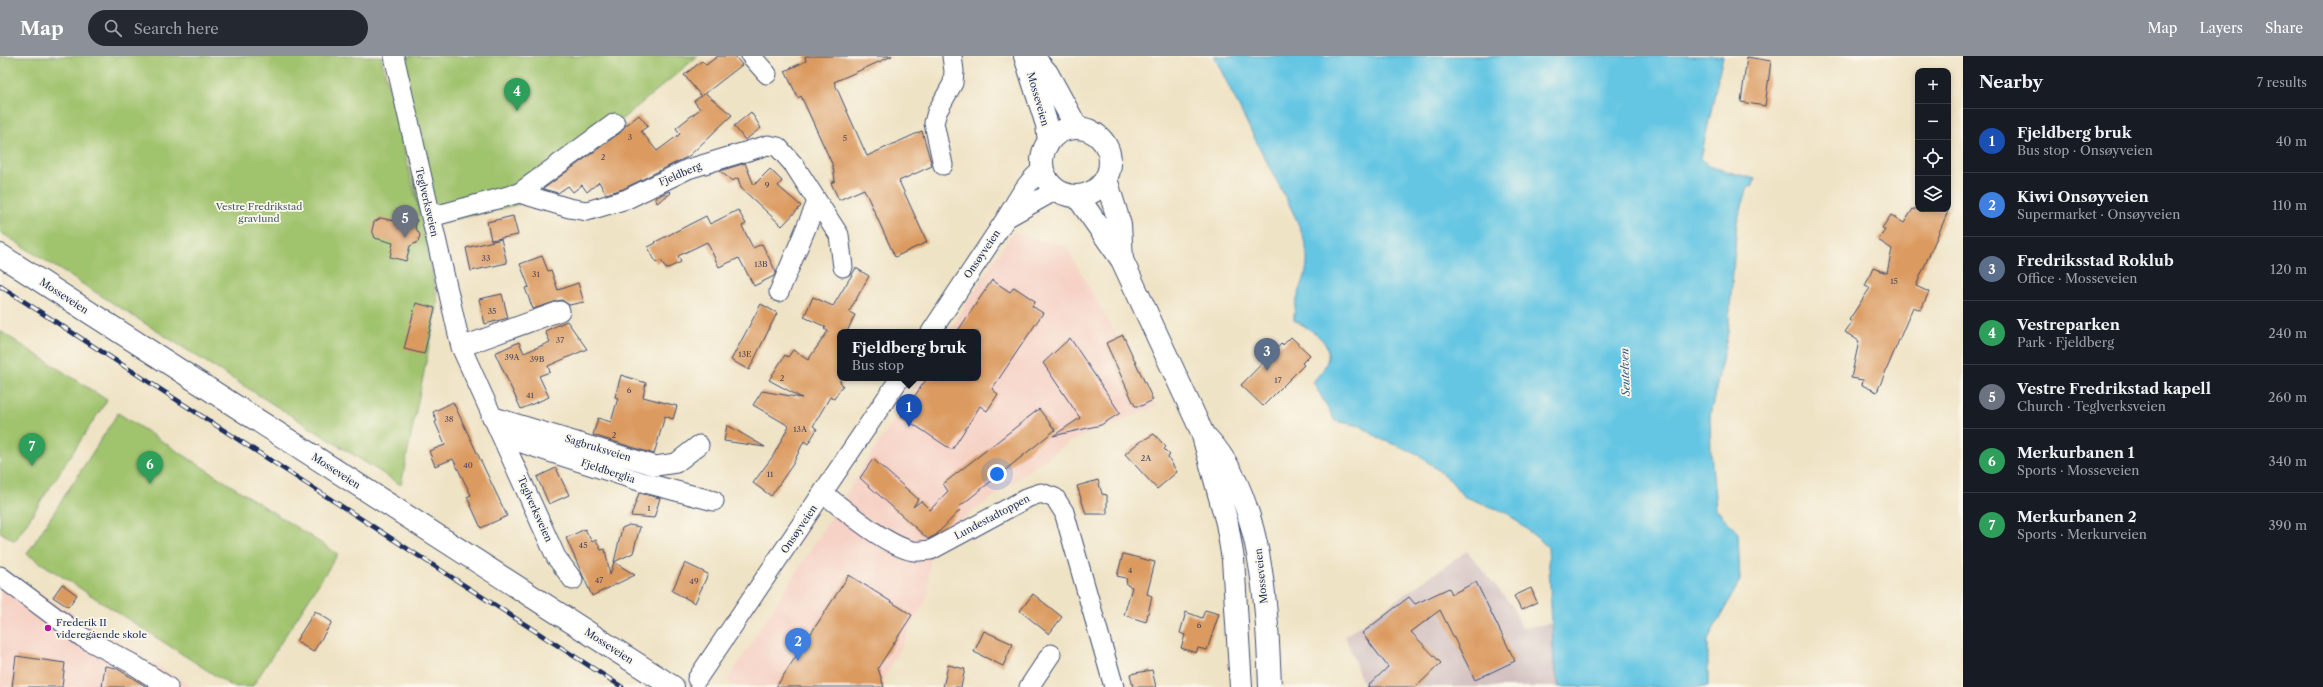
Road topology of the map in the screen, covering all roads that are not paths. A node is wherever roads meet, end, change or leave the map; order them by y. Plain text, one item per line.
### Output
1 (394, 56) edge
2 (751, 56) edge
3 (952, 56) edge
4 (1025, 56) edge
5 (1032, 56) edge
6 (768, 74) dead end
7 (616, 123) dead end
8 (1077, 128) junction
9 (1048, 142) junction
10 (943, 165) dead end
11 (1043, 169) junction
12 (1106, 179) junction
13 (1056, 190) junction
14 (520, 193) junction
15 (1077, 196) junction
16 (817, 202) junction
17 (431, 217) junction
18 (1008, 217) junction
19 (0, 255) edge
20 (1122, 260) junction
21 (843, 267) dead end
22 (779, 292) dead end
23 (560, 311) dead end
24 (933, 329) edge
25 (462, 347) junction
26 (898, 381) edge
27 (492, 416) junction
28 (1202, 432) junction
29 (503, 437) junction
30 (699, 444) dead end
31 (823, 493) junction
32 (714, 501) dead end
33 (0, 576) edge
34 (573, 580) dead end
35 (1052, 654) dead end
36 (698, 679) dead end
37 (168, 687) edge
38 (673, 687) edge
39 (1029, 687) edge
40 (1114, 687) edge
41 (1241, 687) edge
42 (1270, 687) edge

1 - 17 street, Teglverksveien
2 - 6 street
3 - 10 street
4 - 9 main road, Mosseveien
5 - 8 main road, Mosseveien
7 - 14 street
8 - 9 main road
8 - 12 main road
9 - 11 main road
11 - 13 main road
11 - 18 street, Onsøyveien
12 - 15 main road
12 - 20 main road, Mosseveien
13 - 15 main road
13 - 18 street, Onsøyveien
14 - 16 street, Fjeldberg
14 - 17 street
15 - 20 main road, Mosseveien
16 - 21 street, Fjeldberg
16 - 22 street
17 - 25 street, Teglverksveien
18 - 24 street, Onsøyveien
19 - 38 main road, Mosseveien
20 - 28 main road, Mosseveien
23 - 25 street
25 - 27 street, Teglverksveien
26 - 31 street, Onsøyveien
27 - 29 street, Teglverksveien
27 - 30 street, Sagbruksveien
28 - 41 main road, Mosseveien
28 - 42 main road, Mosseveien
29 - 32 street, Fjeldberglia
29 - 34 street, Teglverksveien
31 - 36 street, Onsøyveien
31 - 40 street, Lundestadtoppen
33 - 37 street
35 - 39 street

